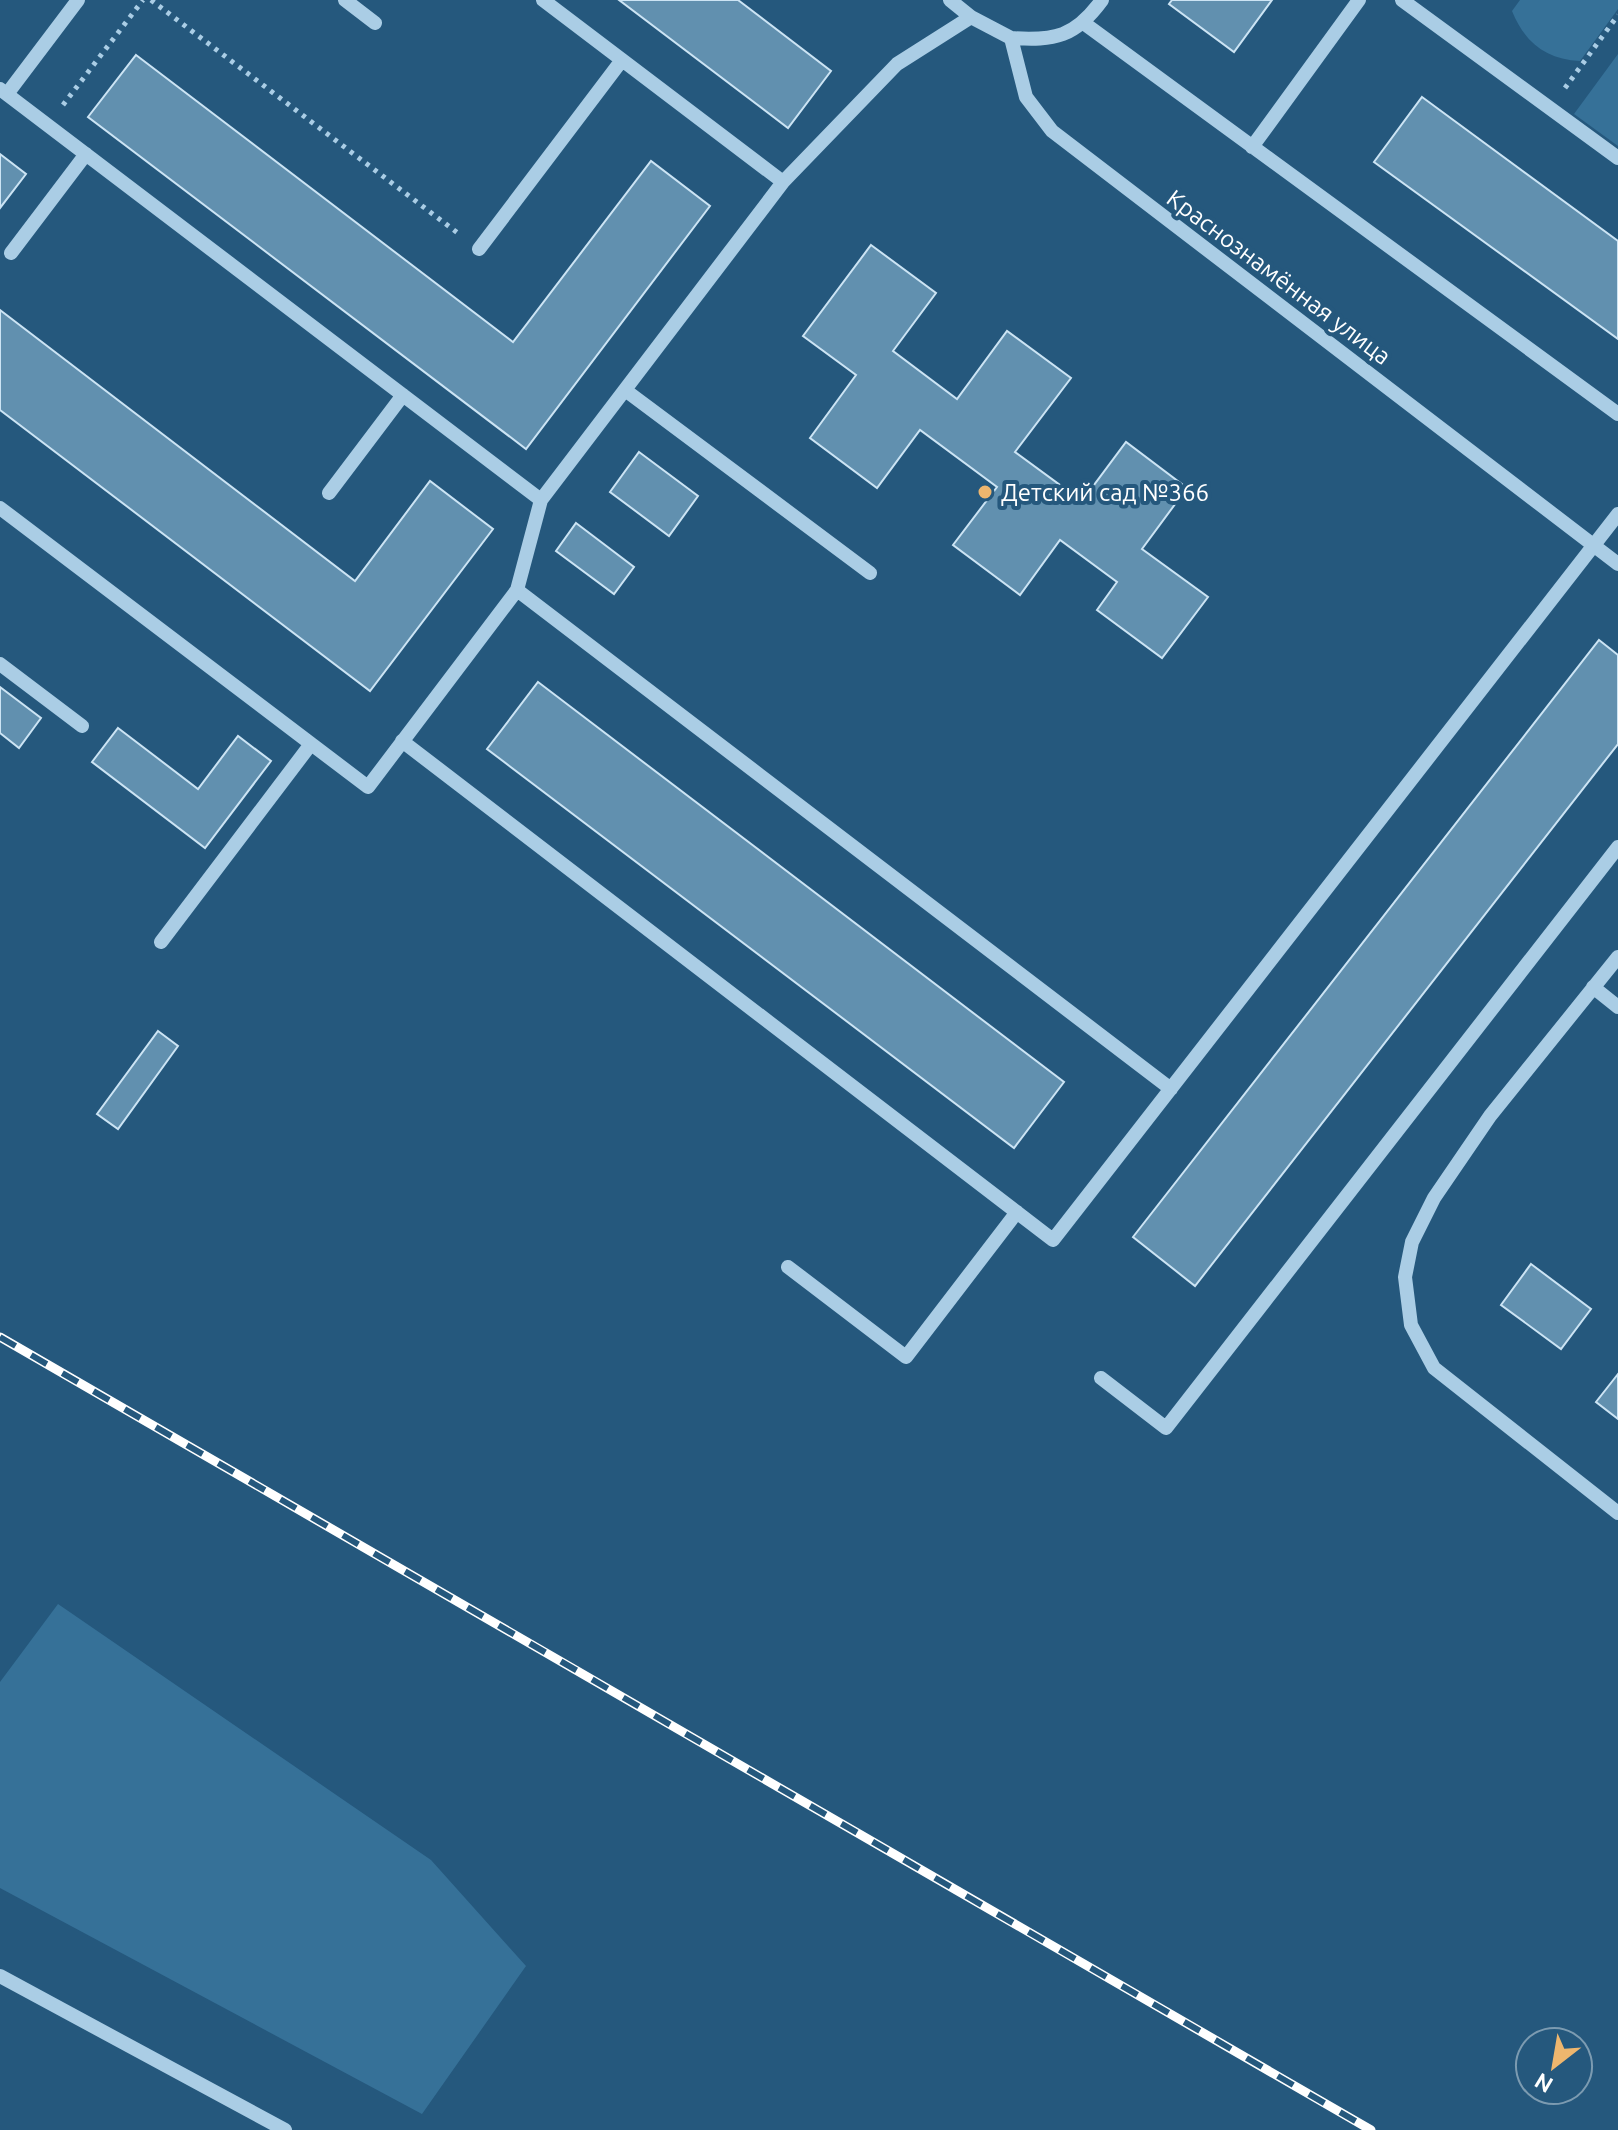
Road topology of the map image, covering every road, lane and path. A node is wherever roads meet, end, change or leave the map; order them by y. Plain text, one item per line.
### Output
1 (78, 0) edge
2 (143, 0) edge
3 (151, 0) edge
4 (345, 0) edge
5 (543, 0) edge
6 (950, 0) edge
7 (1102, 0) edge
8 (1359, 0) edge
9 (1402, 0) edge
10 (1618, 15) edge
11 (971, 17) junction
12 (375, 23) dead end
13 (1085, 24) junction
14 (1011, 38) junction
15 (622, 60) junction
16 (3, 91) edge
17 (1550, 108) junction
18 (48, 125) junction
19 (1252, 147) junction
20 (86, 154) junction
21 (1618, 158) edge
22 (783, 182) junction
23 (479, 249) joint
24 (11, 253) dead end
25 (625, 390) junction
26 (403, 395) junction
27 (1618, 414) edge
28 (329, 493) dead end
29 (541, 500) junction
30 (0, 508) edge
31 (1618, 514) edge
32 (1594, 546) junction
33 (1618, 564) edge
34 (870, 573) dead end
35 (517, 590) junction
36 (0, 664) edge
37 (82, 726) dead end
38 (402, 741) junction
39 (311, 744) junction
40 (1618, 847) edge
41 (161, 942) dead end
42 (1618, 957) edge
43 (1593, 987) junction
44 (1618, 1007) edge
45 (1171, 1089) junction
46 (1017, 1212) junction
47 (788, 1267) dead end
48 (1101, 1378) dead end
49 (1618, 1513) edge
50 (0, 1976) edge
51 (285, 2130) edge

1 - 16 street
2 - 18 path
3 - 23 path
4 - 12 street
5 - 15 street
6 - 11 street
7 - 13 street
8 - 19 street
9 - 17 street
10 - 17 path
11 - 14 street
11 - 22 street
13 - 14 street
13 - 19 street
14 - 32 street, Краснознамённая улица
15 - 22 street
15 - 23 street
16 - 18 street
17 - 21 street
18 - 20 street
19 - 27 street
20 - 24 street
20 - 26 street
22 - 25 street
25 - 29 street
25 - 34 street
26 - 28 street
26 - 29 street
29 - 35 street
30 - 39 street
31 - 32 street
32 - 33 street, Краснознамённая улица
32 - 45 street
35 - 38 street
35 - 45 street
36 - 37 street
38 - 39 street
38 - 46 street
39 - 41 street
40 - 48 street
42 - 43 street
43 - 44 street
43 - 49 street
45 - 46 street
46 - 47 street
50 - 51 street

